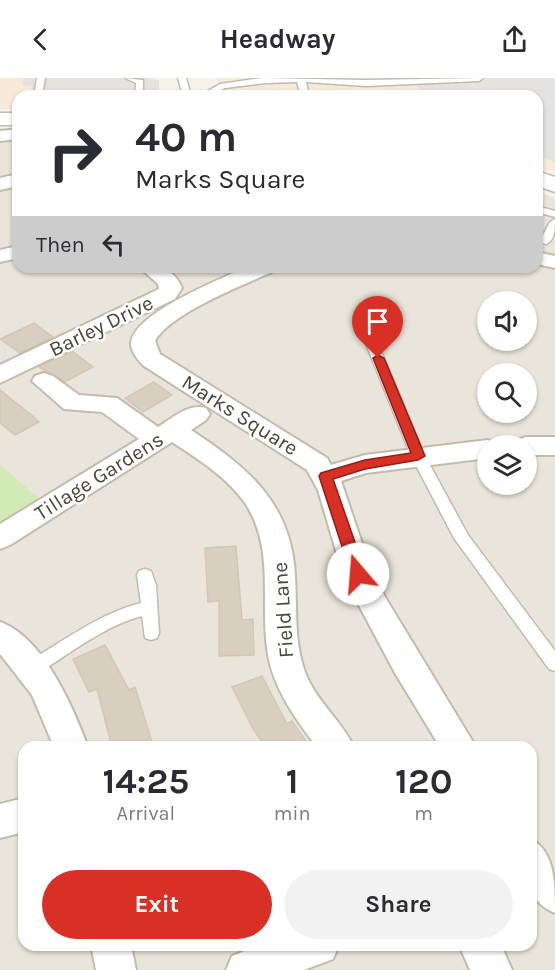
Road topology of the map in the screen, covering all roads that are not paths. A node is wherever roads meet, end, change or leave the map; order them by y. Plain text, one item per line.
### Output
1 (129, 78) edge
2 (220, 78) edge
3 (479, 78) edge
4 (301, 79) edge
5 (266, 80) junction
6 (204, 81) dead end
7 (254, 81) junction
8 (381, 82) junction
9 (139, 90) edge
10 (207, 90) edge
11 (216, 90) edge
12 (265, 90) edge
13 (384, 90) edge
14 (555, 222) edge
15 (543, 245) edge
16 (543, 251) edge
17 (555, 262) edge
18 (158, 273) edge
19 (252, 273) edge
20 (370, 339) dead end
21 (0, 375) edge
22 (44, 381) dead end
23 (176, 428) junction
24 (537, 446) edge
25 (555, 446) edge
26 (477, 450) edge
27 (418, 456) junction
28 (325, 476) junction
29 (0, 538) edge
30 (145, 575) dead end
31 (148, 608) junction
32 (151, 633) dead end
33 (0, 635) edge
34 (555, 664) edge
35 (32, 668) junction
36 (69, 741) edge
37 (333, 741) edge
38 (455, 741) edge
39 (18, 816) edge
40 (0, 821) edge
41 (537, 866) edge
42 (555, 894) edge
43 (112, 951) edge
44 (301, 951) edge
45 (482, 951) edge
46 (116, 970) edge
47 (246, 970) edge
48 (492, 970) edge

1 - 9 lane
2 - 7 lane
3 - 8 lane
4 - 5 lane
4 - 8 lane
5 - 7 lane
5 - 12 lane
6 - 10 lane
7 - 11 lane
8 - 13 lane
14 - 15 lane
16 - 17 street
18 - 21 street, Barley Drive
19 - 28 street, Marks Square
20 - 27 lane
22 - 23 street, Field Lane
23 - 29 street, Tillage Gardens
23 - 37 street, Field Lane
24 - 25 street
26 - 27 street
27 - 28 street
27 - 34 lane
28 - 38 street
30 - 31 lane
31 - 32 lane
31 - 35 lane
33 - 35 street
35 - 36 street
39 - 40 street
41 - 42 street
43 - 46 street
44 - 47 street
45 - 48 street

